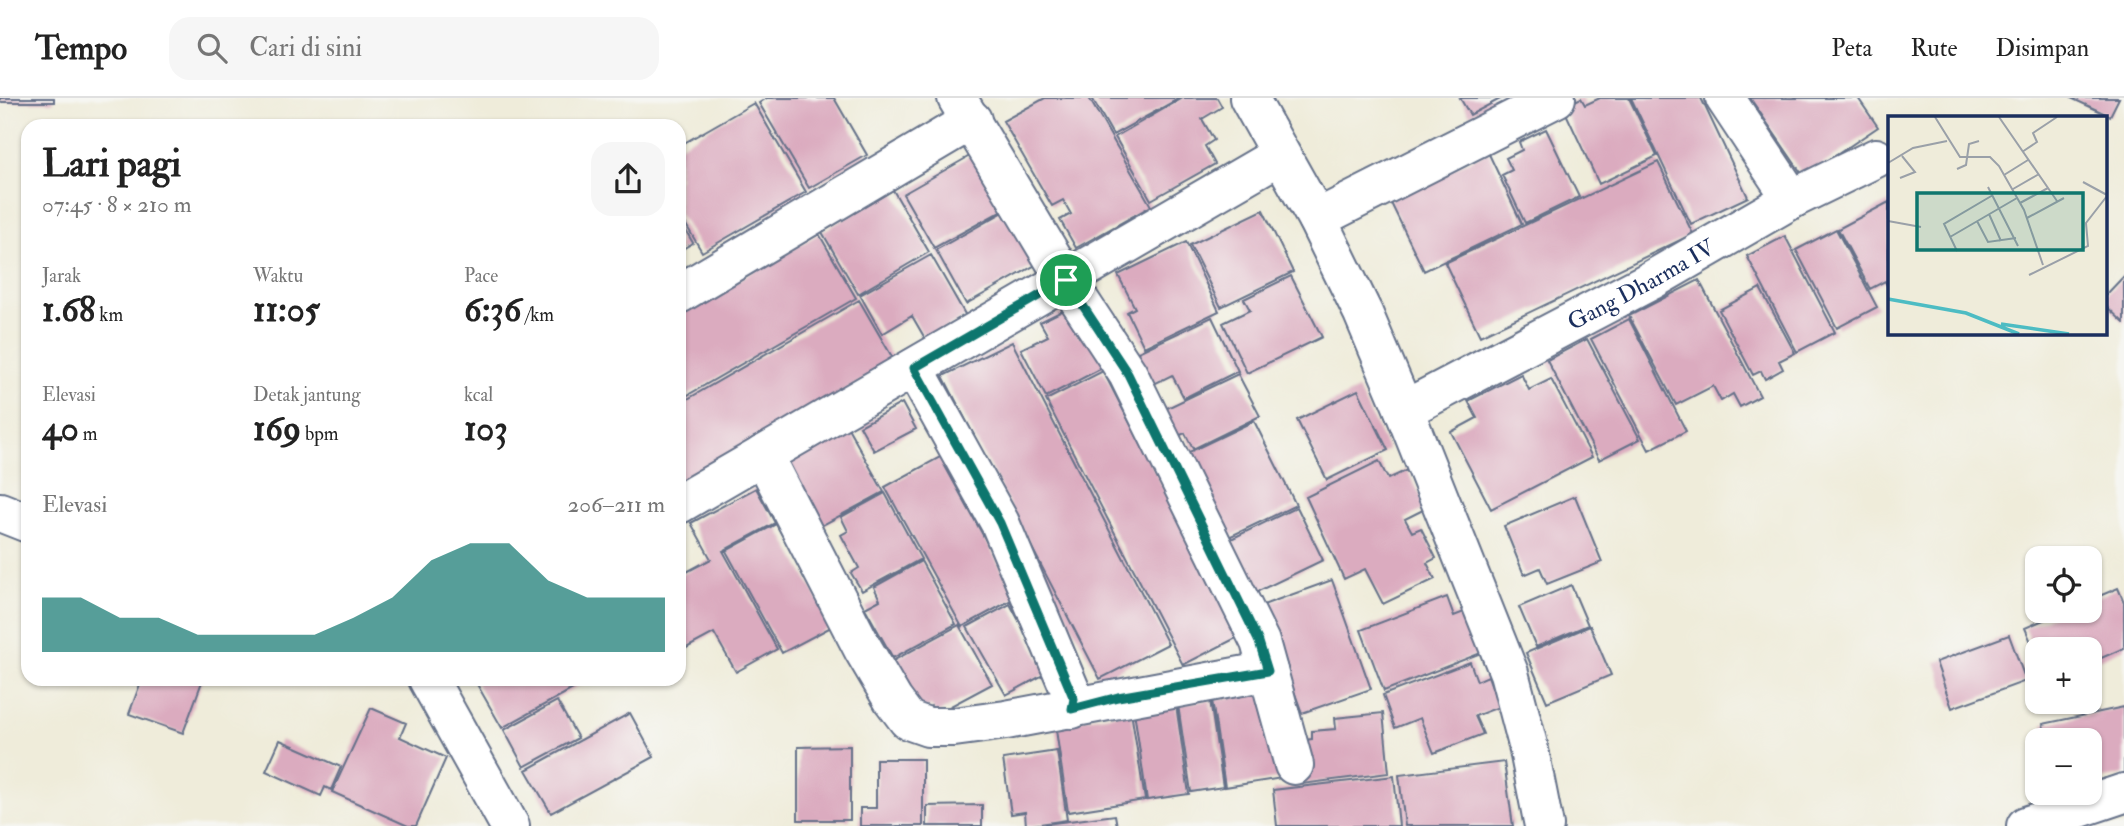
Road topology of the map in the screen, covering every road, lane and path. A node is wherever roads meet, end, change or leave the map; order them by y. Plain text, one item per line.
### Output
1 (1249, 98) edge
2 (1556, 98) edge
3 (1725, 98) edge
4 (964, 109) edge
5 (1280, 155) junction
6 (1876, 158) dead end
7 (1792, 199) junction
8 (1317, 219) junction
9 (1066, 280) junction
10 (686, 289) edge
11 (914, 368) junction
12 (1404, 410) junction
13 (763, 455) junction
14 (686, 500) edge
15 (0, 512) edge
16 (21, 520) edge
17 (1268, 671) junction
18 (432, 686) edge
19 (1072, 709) junction
20 (1294, 765) dead end
21 (2124, 793) edge
22 (510, 826) edge
23 (1544, 826) edge
24 (2026, 826) edge

1 - 5 street
2 - 8 street
3 - 7 street
4 - 9 street
4 - 10 street
5 - 8 street
5 - 9 street
6 - 7 street, Gang Dharma IV
7 - 12 street, Gang Dharma IV
8 - 12 street
9 - 11 street
9 - 17 street
11 - 13 street
11 - 19 street
12 - 23 street
13 - 14 street
13 - 19 street
15 - 16 street
17 - 19 street
17 - 20 street
18 - 22 street
21 - 24 street

